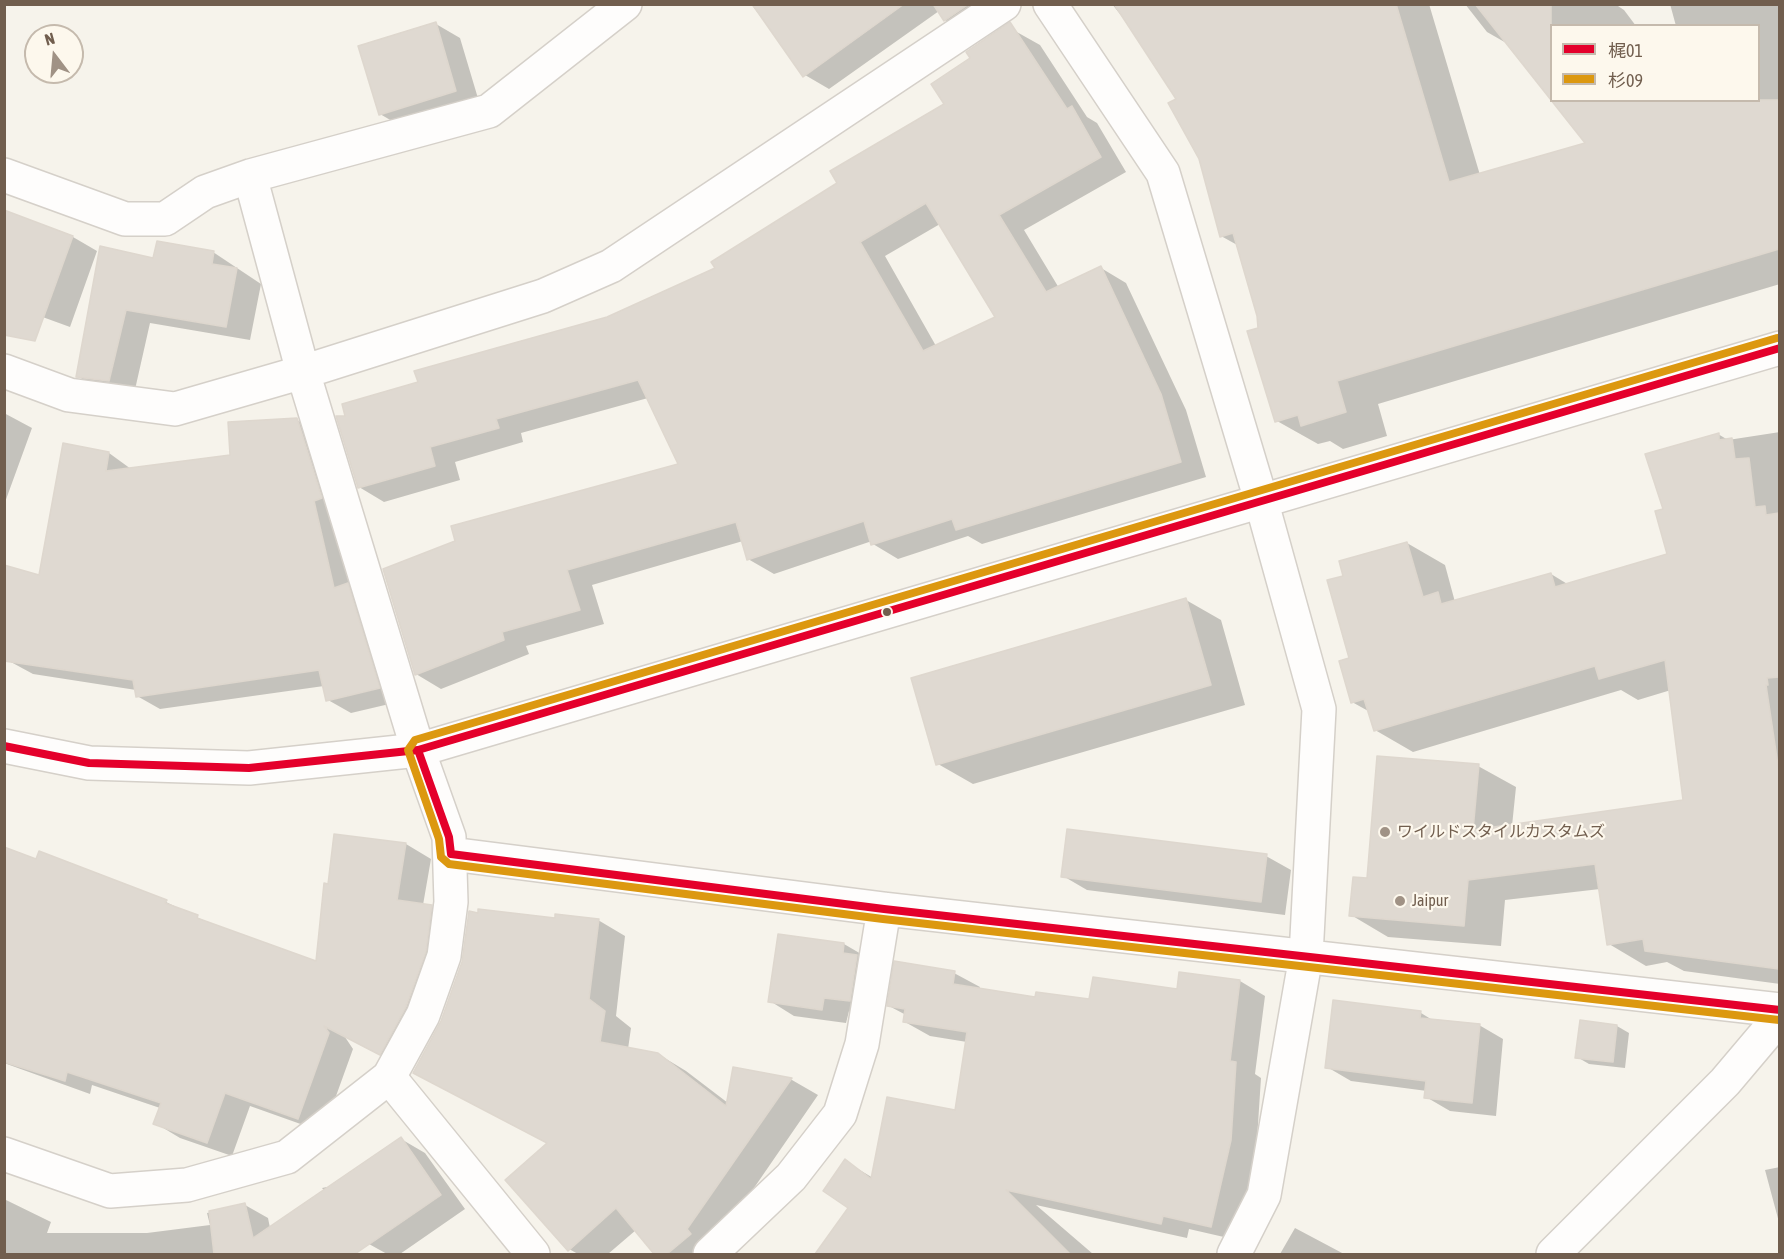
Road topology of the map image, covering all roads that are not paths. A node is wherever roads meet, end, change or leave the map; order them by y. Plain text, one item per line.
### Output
1 (624, 4) edge
2 (1004, 4) edge
3 (1050, 4) edge
4 (4, 175) edge
5 (250, 176) junction
6 (1779, 348) edge
7 (4, 371) edge
8 (303, 372) junction
9 (1261, 500) junction
10 (4, 746) edge
11 (418, 750) junction
12 (451, 854) junction
13 (884, 909) junction
14 (1306, 956) junction
15 (1779, 1010) edge
16 (1779, 1017) edge
17 (389, 1077) junction
18 (4, 1154) edge
19 (533, 1254) edge
20 (710, 1254) edge
21 (1234, 1254) edge
22 (1553, 1254) edge

1 - 5 street
2 - 8 street
3 - 9 street
4 - 5 street
5 - 8 street
6 - 9 street
7 - 8 street
8 - 11 street
9 - 11 street
9 - 14 street
10 - 11 street
11 - 12 street
12 - 13 street
12 - 17 street
13 - 14 street
13 - 20 street
14 - 15 street
14 - 21 street
16 - 22 street
17 - 18 street
17 - 19 street

